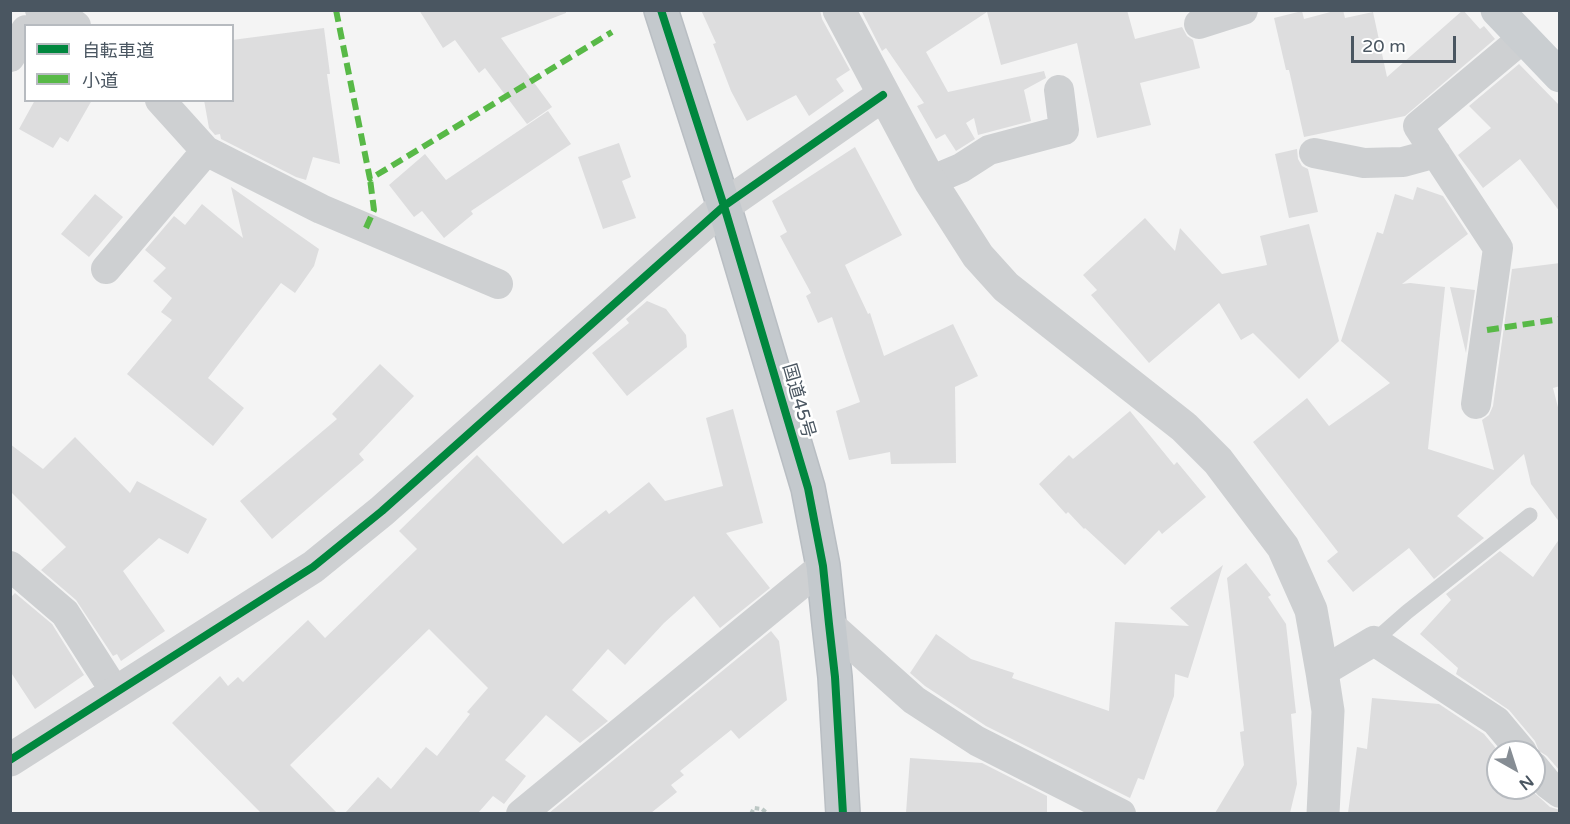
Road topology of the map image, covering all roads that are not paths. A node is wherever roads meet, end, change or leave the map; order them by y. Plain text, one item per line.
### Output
1 (38, 10) edge
2 (661, 10) edge
3 (839, 10) edge
4 (1243, 10) edge
5 (1497, 10) edge
6 (29, 24) edge
7 (73, 24) edge
8 (1199, 24) dead end
9 (24, 33) edge
10 (1524, 38) junction
11 (10, 57) edge
12 (1560, 76) edge
13 (1059, 90) dead end
14 (883, 95) junction
15 (162, 102) edge
16 (206, 151) junction
17 (1314, 153) dead end
18 (1436, 153) junction
19 (930, 181) junction
20 (724, 206) junction
21 (106, 269) dead end
22 (498, 284) dead end
23 (1476, 404) dead end
24 (1530, 514) dead end
25 (823, 566) junction
26 (10, 567) edge
27 (829, 624) junction
28 (1374, 641) junction
29 (1322, 672) junction
30 (116, 693) junction
31 (1512, 740) edge
32 (10, 760) edge
33 (1546, 782) edge
34 (1560, 793) edge
35 (520, 813) edge
36 (843, 813) edge
37 (1122, 813) edge
38 (1323, 813) edge

1 - 6 street
1 - 7 street
2 - 20 highway, 国道45号
3 - 14 street
4 - 8 street
5 - 10 main road
9 - 11 street
10 - 12 main road
10 - 18 street
13 - 19 street
14 - 19 street
14 - 20 street
15 - 16 street
16 - 21 street
16 - 22 street
17 - 18 street
18 - 23 street
19 - 29 street
20 - 25 highway, 国道45号
20 - 30 street
24 - 28 lane
25 - 27 highway, 国道45号
25 - 35 street
26 - 30 street
27 - 36 highway, 国道45号
27 - 37 street
28 - 29 street
28 - 31 street
29 - 38 street
30 - 32 street
33 - 34 street

